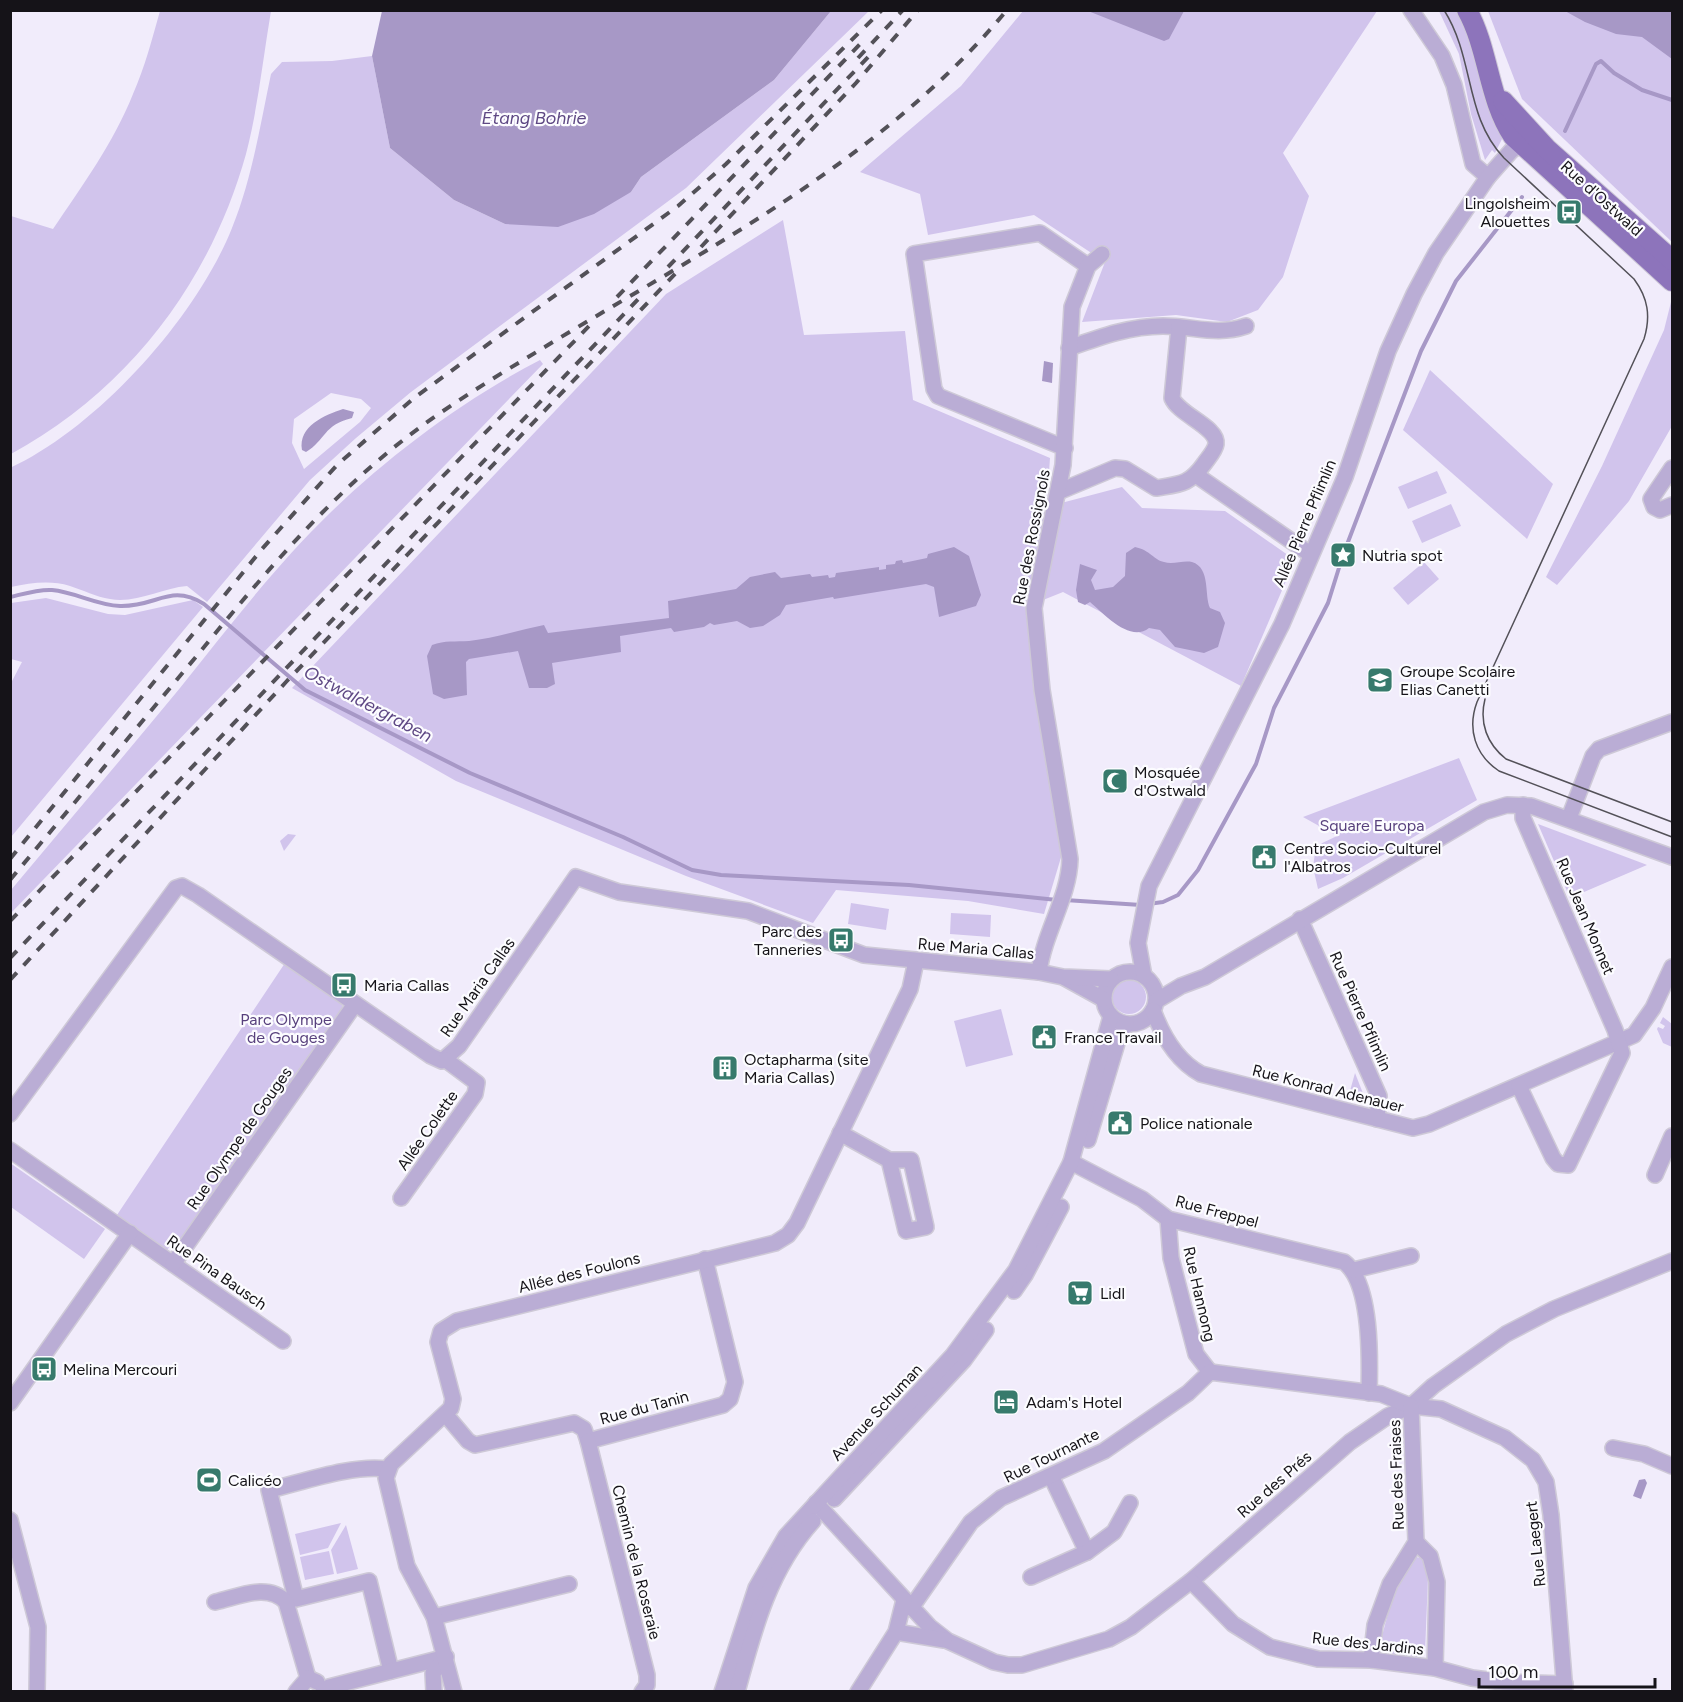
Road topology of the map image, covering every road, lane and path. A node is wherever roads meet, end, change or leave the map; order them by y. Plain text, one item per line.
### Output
1 (1411, 10) edge
2 (1467, 10) edge
3 (1526, 139) junction
4 (1488, 177) junction
5 (1102, 254) dead end
6 (1672, 260) edge
7 (1088, 266) junction
8 (1672, 281) edge
9 (1246, 326) dead end
10 (1179, 327) junction
11 (1069, 348) junction
12 (1065, 448) junction
13 (1672, 470) edge
14 (1196, 476) junction
15 (1058, 492) junction
16 (1672, 505) edge
17 (1310, 554) junction
18 (1672, 722) edge
19 (1523, 805) junction
20 (1569, 818) junction
21 (1672, 857) edge
22 (1300, 919) junction
23 (1138, 943) junction
24 (916, 961) junction
25 (1672, 968) edge
26 (1039, 972) junction
27 (1115, 976) junction
28 (1063, 977) junction
29 (1147, 979) junction
30 (1181, 986) junction
31 (1103, 999) junction
32 (355, 1004) junction
33 (1154, 1006) junction
34 (1111, 1016) junction
35 (1129, 1024) junction
36 (1620, 1042) junction
37 (1170, 1043) junction
38 (446, 1060) junction
39 (1519, 1086) junction
40 (10, 1114) edge
41 (1377, 1119) junction
42 (840, 1133) junction
43 (1672, 1136) edge
44 (10, 1150) edge
45 (889, 1160) dead end
46 (1075, 1164) junction
47 (1655, 1174) dead end
48 (401, 1198) dead end
49 (1168, 1220) junction
50 (130, 1233) junction
51 (1411, 1256) dead end
52 (705, 1259) junction
53 (1672, 1261) edge
54 (173, 1264) junction
55 (1354, 1270) junction
56 (283, 1341) dead end
57 (1210, 1372) junction
58 (1369, 1393) junction
59 (10, 1403) edge
60 (1411, 1406) junction
61 (446, 1415) junction
62 (588, 1441) junction
63 (1613, 1448) dead end
64 (1672, 1466) edge
65 (387, 1469) junction
66 (1051, 1476) junction
67 (1130, 1503) dead end
68 (819, 1507) junction
69 (10, 1520) edge
70 (1416, 1542) junction
71 (1087, 1551) junction
72 (1031, 1577) dead end
73 (1191, 1581) junction
74 (569, 1584) dead end
75 (291, 1600) junction
76 (215, 1602) dead end
77 (908, 1604) junction
78 (434, 1617) junction
79 (896, 1632) junction
80 (948, 1641) junction
81 (446, 1657) junction
82 (1371, 1660) junction
83 (1435, 1668) junction
84 (390, 1671) junction
85 (308, 1678) junction
86 (1565, 1688) edge
87 (326, 1689) edge
88 (37, 1692) edge
89 (296, 1692) edge
90 (434, 1692) edge
91 (442, 1692) edge
92 (454, 1692) edge
93 (642, 1692) edge
94 (722, 1692) edge
95 (737, 1692) edge
96 (858, 1692) edge

1 - 4 street
2 - 3 main road
3 - 4 street, Allée Pierre Pflimlin
3 - 6 main road, Rue d'Ostwald
3 - 8 main road, Rue d'Ostwald
4 - 17 street, Allée Pierre Pflimlin
5 - 7 street, Rue des Rossignols
7 - 11 street, Rue des Rossignols
7 - 12 street
9 - 10 street
10 - 11 street
10 - 14 street
11 - 12 street, Rue des Rossignols
12 - 15 street, Rue des Rossignols
13 - 16 street
14 - 15 street
14 - 17 street
15 - 26 street, Rue des Rossignols
17 - 23 street, Allée Pierre Pflimlin
18 - 20 street
19 - 20 street
19 - 22 street
19 - 36 street, Rue Jean Monnet
20 - 21 street
22 - 30 street
22 - 41 street, Rue Pierre Pflimlin
23 - 27 street, Allée Pierre Pflimlin
23 - 29 street, Allée Pierre Pflimlin
24 - 26 street, Rue Maria Callas
24 - 38 street, Rue Maria Callas
24 - 42 street, Allée des Foulons
25 - 36 street, Rue Konrad Adenauer
26 - 28 street, Rue Maria Callas
27 - 28 street, Rue Maria Callas
27 - 29 street
27 - 31 street
28 - 31 street, Rue Maria Callas
29 - 30 street
29 - 33 street
30 - 33 street
31 - 34 street
32 - 38 street, Rue Maria Callas
32 - 40 street, Rue Maria Callas
32 - 54 street, Rue Olympe de Gouges
33 - 35 street
33 - 37 street, Rue Konrad Adenauer
34 - 35 street
34 - 46 street, Avenue Schuman
35 - 37 street, Rue Konrad Adenauer
35 - 46 street, Avenue Schuman
36 - 39 street, Rue Konrad Adenauer
36 - 39 street
37 - 41 street, Rue Konrad Adenauer
38 - 48 street, Allée Colette
39 - 41 street, Rue Konrad Adenauer
42 - 45 street
42 - 52 street, Allée des Foulons
43 - 47 street
44 - 50 street
46 - 49 street, Rue Freppel
46 - 68 street, Avenue Schuman
49 - 55 street, Rue Freppel
49 - 57 street, Rue Hannong
50 - 54 street, Rue Pina Bausch
50 - 59 street
51 - 55 street
52 - 61 street, Allée des Foulons
52 - 62 street, Rue du Tanin
53 - 60 street, Rue des Prés
54 - 56 street, Rue Pina Bausch
55 - 58 street
57 - 58 street
57 - 66 street, Rue Tournante
58 - 60 street
60 - 70 street, Rue des Fraises
60 - 73 street, Rue des Prés
60 - 86 street, Rue Laegert
61 - 62 street, Rue du Tanin
61 - 65 street
62 - 93 street, Chemin de la Roseraie
63 - 64 street
65 - 75 street
65 - 78 street
66 - 71 street
66 - 77 street, Rue Tournante
67 - 71 street
68 - 77 street, Rue des Prés
68 - 94 street, Avenue Schuman
68 - 95 street, Avenue Schuman
69 - 88 street
70 - 82 street, Rue des Fraises
70 - 83 street, Rue des Fraises
71 - 72 street
73 - 80 street, Rue des Prés
73 - 82 street, Rue des Jardins
74 - 78 street
75 - 76 street
75 - 84 street
75 - 85 street
77 - 79 street
77 - 80 street, Rue des Prés
78 - 81 street
79 - 80 street
79 - 96 street
81 - 84 street
81 - 90 street
81 - 91 street
81 - 92 street
82 - 83 street, Rue des Jardins
83 - 86 street, Rue des Jardins
84 - 87 street
85 - 87 street
85 - 89 street

